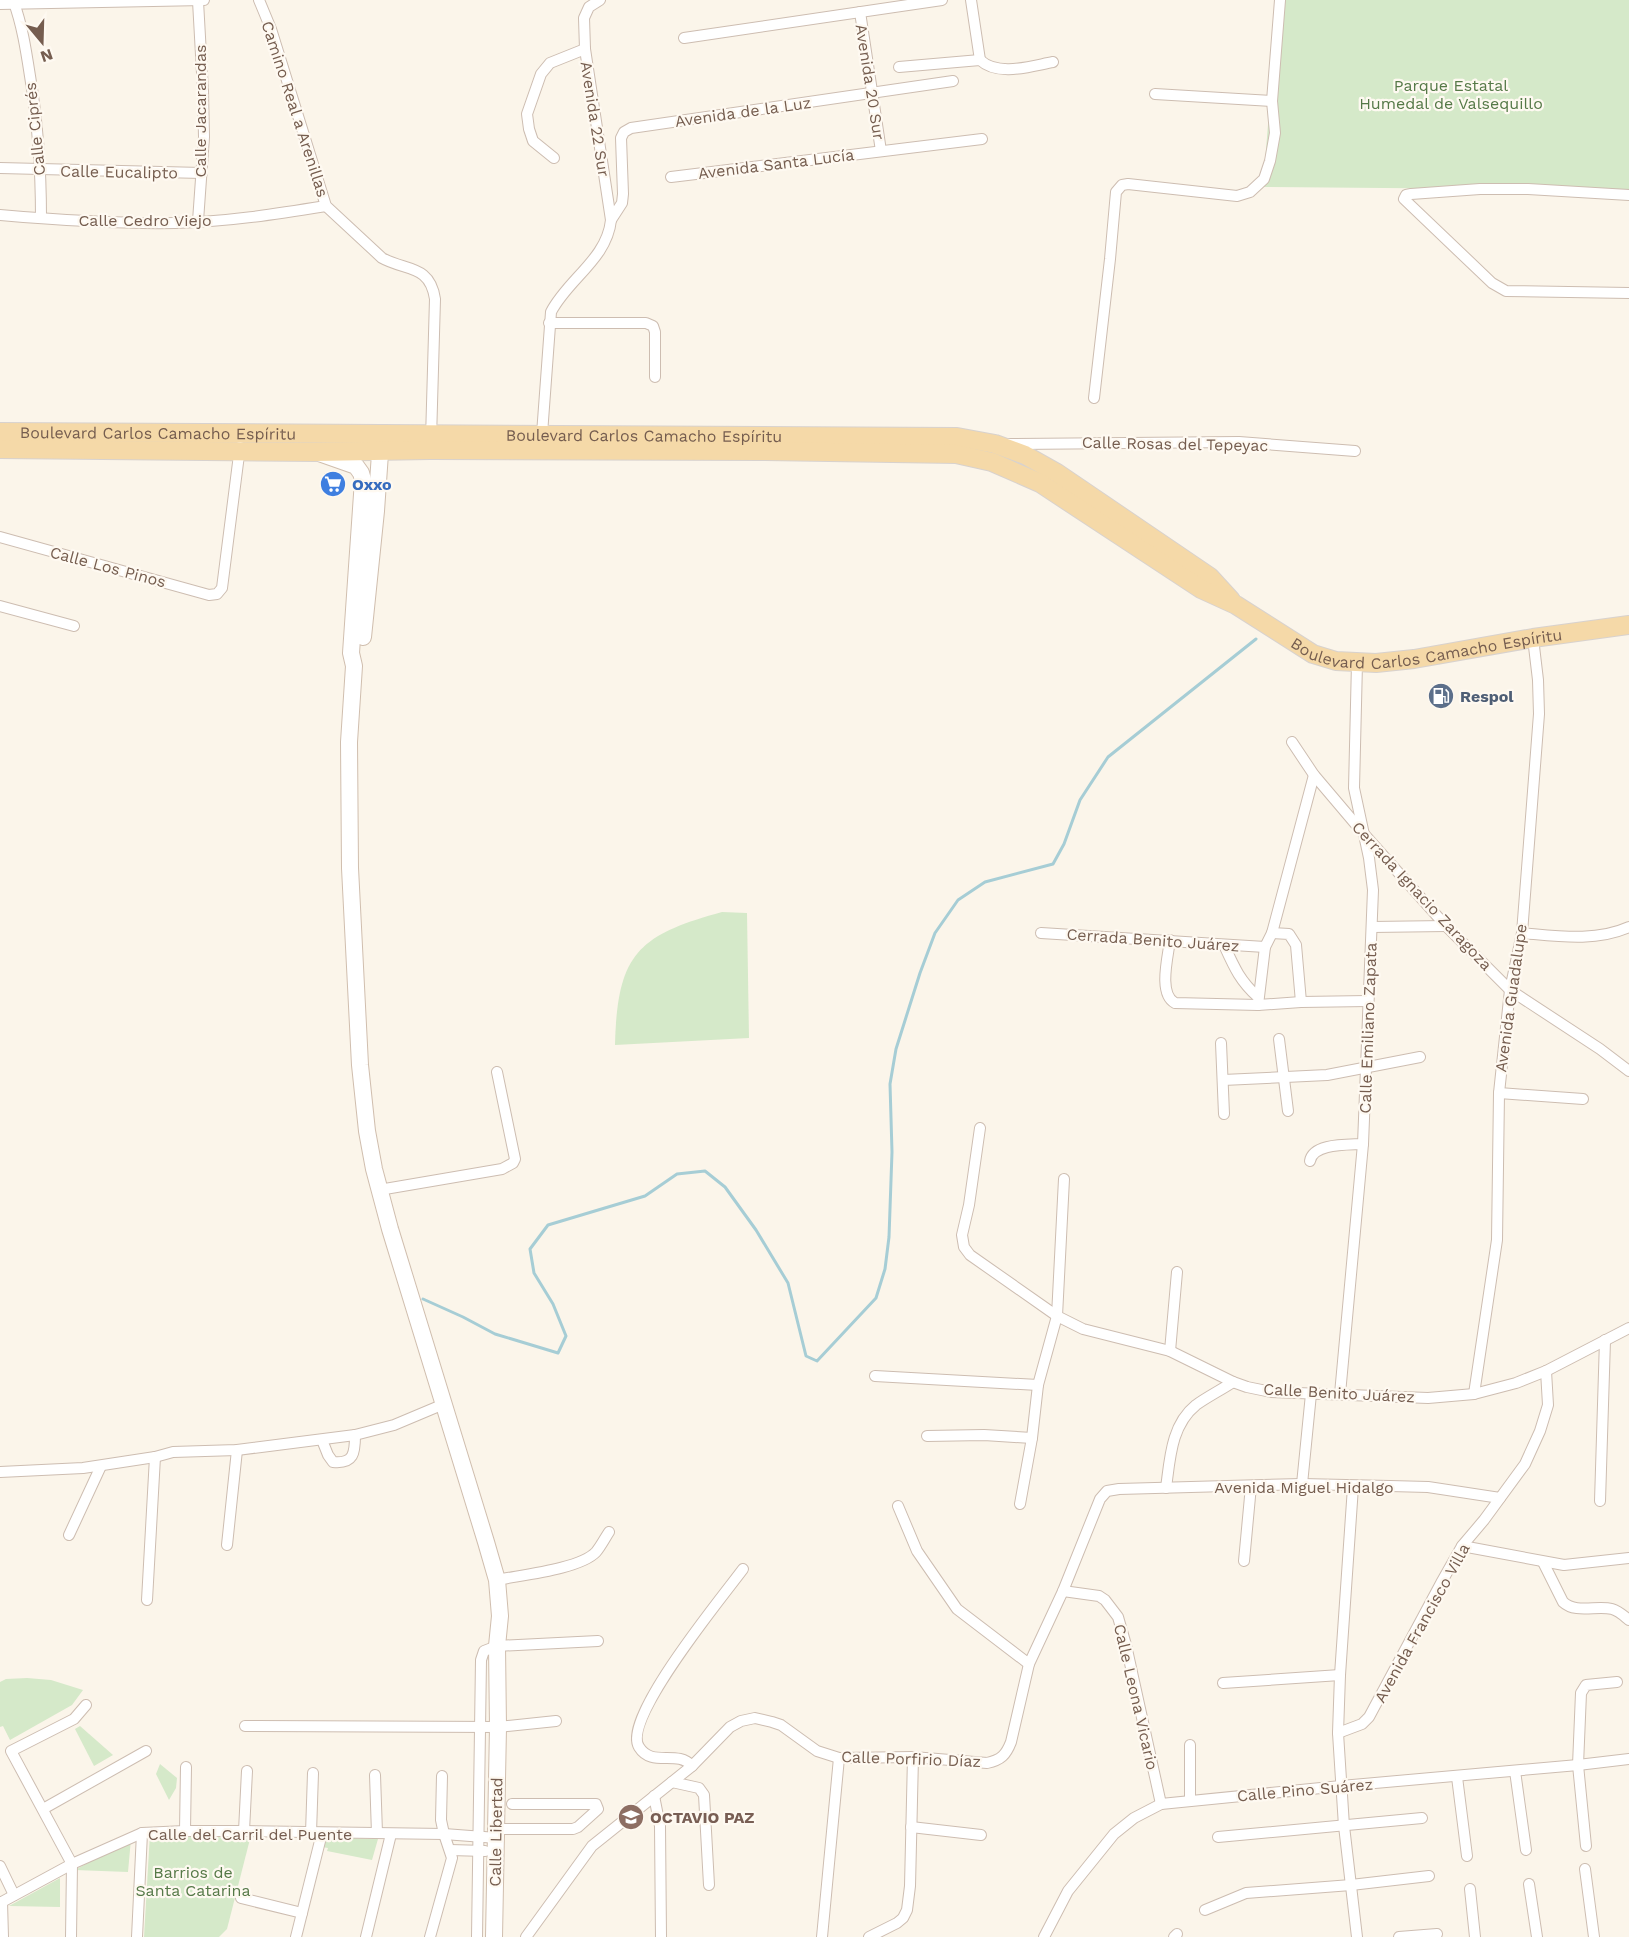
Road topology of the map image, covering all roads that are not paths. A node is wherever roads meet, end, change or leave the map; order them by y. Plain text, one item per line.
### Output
1 (201, 0) edge
2 (259, 0) edge
3 (600, 0) edge
4 (942, 0) edge
5 (971, 0) edge
6 (1280, 0) edge
7 (14, 2) edge
8 (0, 4) edge
9 (860, 12) junction
10 (684, 38) dead end
11 (585, 49) junction
12 (980, 60) junction
13 (1053, 62) dead end
14 (899, 67) dead end
15 (953, 81) dead end
16 (873, 93) junction
17 (1155, 94) dead end
18 (1272, 101) junction
19 (982, 139) dead end
20 (881, 151) junction
21 (554, 158) dead end
22 (0, 168) edge
23 (41, 170) junction
24 (202, 173) junction
25 (671, 177) dead end
26 (1629, 195) edge
27 (326, 206) junction
28 (0, 215) edge
29 (41, 218) junction
30 (611, 220) junction
31 (198, 221) junction
32 (1629, 293) edge
33 (549, 323) junction
34 (655, 377) dead end
35 (1094, 398) dead end
36 (0, 432) edge
37 (542, 434) junction
38 (239, 442) junction
39 (381, 442) junction
40 (430, 442) junction
41 (995, 444) junction
42 (0, 449) edge
43 (1355, 451) dead end
44 (315, 452) junction
45 (361, 473) junction
46 (379, 474) junction
47 (0, 537) edge
48 (1236, 605) junction
49 (0, 606) edge
50 (1629, 625) edge
51 (74, 626) dead end
52 (1533, 638) junction
53 (1357, 663) junction
54 (354, 666) junction
55 (1292, 742) dead end
56 (1314, 775) junction
57 (1364, 834) junction
58 (1446, 926) junction
59 (1372, 927) junction
60 (1629, 927) edge
61 (1041, 933) dead end
62 (1272, 933) junction
63 (1522, 933) junction
64 (1170, 940) junction
65 (1224, 945) junction
66 (1264, 947) junction
67 (1510, 990) junction
68 (1258, 1001) junction
69 (1368, 1001) junction
70 (1300, 1002) junction
71 (1279, 1039) dead end
72 (1221, 1043) dead end
73 (1420, 1057) dead end
74 (1365, 1067) junction
75 (1629, 1071) edge
76 (497, 1072) dead end
77 (1284, 1077) junction
78 (1223, 1080) junction
79 (1499, 1093) junction
80 (1583, 1099) dead end
81 (1288, 1111) dead end
82 (1224, 1114) dead end
83 (980, 1128) dead end
84 (1363, 1144) junction
85 (1310, 1161) dead end
86 (1064, 1179) dead end
87 (379, 1190) junction
88 (1177, 1272) dead end
89 (1057, 1316) junction
90 (1629, 1328) edge
91 (1605, 1340) junction
92 (1170, 1351) junction
93 (1546, 1371) junction
94 (874, 1376) dead end
95 (1233, 1382) junction
96 (1038, 1385) junction
97 (1311, 1394) junction
98 (1340, 1394) junction
99 (1474, 1394) junction
100 (444, 1404) junction
101 (355, 1435) junction
102 (927, 1436) dead end
103 (1032, 1438) junction
104 (322, 1440) junction
105 (237, 1450) junction
106 (155, 1457) junction
107 (101, 1466) junction
108 (0, 1472) edge
109 (1302, 1484) junction
110 (1251, 1486) junction
111 (1353, 1486) junction
112 (1166, 1488) junction
113 (1107, 1491) joint
114 (1500, 1498) junction
115 (1600, 1501) dead end
116 (1020, 1504) dead end
117 (898, 1506) dead end
118 (609, 1532) dead end
119 (69, 1535) dead end
120 (227, 1545) dead end
121 (1462, 1546) junction
122 (1629, 1558) edge
123 (1244, 1561) dead end
124 (1543, 1562) junction
125 (743, 1569) dead end
126 (497, 1580) junction
127 (1063, 1591) junction
128 (147, 1599) dead end
129 (1629, 1620) edge
130 (598, 1641) dead end
131 (497, 1646) junction
132 (1029, 1664) junction
133 (1340, 1675) junction
134 (1617, 1682) dead end
135 (1223, 1683) dead end
136 (86, 1705) dead end
137 (556, 1720) dead end
138 (245, 1726) dead end
139 (481, 1727) junction
140 (498, 1727) junction
141 (1338, 1733) junction
142 (1190, 1745) dead end
143 (146, 1751) dead end
144 (913, 1757) junction
145 (839, 1758) junction
146 (1629, 1759) edge
147 (1578, 1765) junction
148 (692, 1766) junction
149 (186, 1767) dead end
150 (247, 1771) dead end
151 (1515, 1771) junction
152 (313, 1773) dead end
153 (375, 1775) dead end
154 (442, 1776) dead end
155 (1456, 1777) junction
156 (672, 1782) junction
157 (1341, 1785) junction
158 (654, 1796) junction
159 (1190, 1801) junction
160 (512, 1804) dead end
161 (1161, 1804) junction
162 (43, 1809) junction
163 (1422, 1818) dead end
164 (1344, 1826) junction
165 (911, 1827) junction
166 (185, 1831) junction
167 (244, 1831) junction
168 (142, 1833) junction
169 (316, 1833) junction
170 (377, 1833) junction
171 (391, 1834) junction
172 (444, 1834) junction
173 (981, 1835) dead end
174 (479, 1836) junction
175 (1218, 1837) dead end
176 (496, 1840) junction
177 (1586, 1846) dead end
178 (450, 1850) junction
179 (1526, 1850) dead end
180 (479, 1851) junction
181 (1467, 1856) dead end
182 (72, 1864) junction
183 (0, 1866) edge
184 (1585, 1869) dead end
185 (1429, 1875) dead end
186 (1529, 1884) dead end
187 (709, 1885) dead end
188 (1351, 1885) junction
189 (1470, 1889) dead end
190 (14, 1895) junction
191 (241, 1898) dead end
192 (1, 1903) edge
193 (1205, 1910) dead end
194 (302, 1913) junction
195 (1437, 1934) dead end
196 (3, 1937) edge
197 (71, 1937) edge
198 (137, 1937) edge
199 (296, 1937) edge
200 (366, 1937) edge
201 (430, 1937) edge
202 (477, 1937) edge
203 (494, 1937) edge
204 (526, 1937) edge
205 (662, 1937) edge
206 (822, 1937) edge
207 (869, 1937) edge
208 (1044, 1937) edge
209 (1357, 1937) edge
210 (1399, 1937) edge
211 (1475, 1937) edge
212 (1537, 1937) edge
213 (1594, 1937) edge

1 - 7 street
1 - 24 street, Calle Jacarandas
2 - 27 street, Camino Real a Arenillas
3 - 11 street, Avenida 22 Sur
4 - 9 street
5 - 12 street
6 - 18 street
7 - 8 street
7 - 23 street, Calle Ciprés
9 - 10 street
9 - 16 street, Avenida 20 Sur
11 - 21 street
11 - 30 street, Avenida 22 Sur
12 - 13 street
12 - 14 street
15 - 16 street, Avenida de la Luz
16 - 20 street, Avenida 20 Sur
16 - 30 street, Avenida de la Luz
17 - 18 street
18 - 35 street
19 - 20 street, Avenida Santa Lucía
20 - 25 street, Avenida Santa Lucía
22 - 23 street, Calle Eucalipto
23 - 24 street, Calle Eucalipto
23 - 29 street, Calle Ciprés
24 - 31 street, Calle Jacarandas
26 - 32 street
27 - 31 street, Calle Cedro Viejo
27 - 40 street, Camino Real a Arenillas
28 - 29 street, Calle Cedro Viejo
29 - 31 street, Calle Cedro Viejo
30 - 33 street, Avenida de la Luz
33 - 34 street
33 - 37 street, Avenida de la Luz
36 - 38 main road, Boulevard Carlos Camacho Espíritu
37 - 40 main road, Boulevard Carlos Camacho Espíritu
37 - 41 main road, Boulevard Carlos Camacho Espíritu
38 - 39 main road, Boulevard Carlos Camacho Espíritu
38 - 42 main road, Boulevard Carlos Camacho Espíritu
38 - 44 main road, Boulevard Carlos Camacho Espíritu
38 - 47 street, Calle Los Pinos
39 - 40 main road, Boulevard Carlos Camacho Espíritu
39 - 44 main road, Boulevard Carlos Camacho Espíritu
39 - 46 main road
40 - 48 main road, Boulevard Carlos Camacho Espíritu
41 - 43 street, Calle Rosas del Tepeyac
41 - 48 main road, Boulevard Carlos Camacho Espíritu
44 - 45 main road
45 - 46 main road
45 - 54 main road
46 - 54 main road
48 - 53 main road, Boulevard Carlos Camacho Espíritu
49 - 51 street
50 - 52 main road, Boulevard Carlos Camacho Espíritu
52 - 53 main road, Boulevard Carlos Camacho Espíritu
52 - 63 street, Avenida Guadalupe
53 - 57 street, Calle Emiliano Zapata
54 - 87 main road, Calle Libertad
55 - 56 street, Cerrada Ignacio Zaragoza
56 - 57 street, Cerrada Ignacio Zaragoza
56 - 62 street
57 - 58 street, Cerrada Ignacio Zaragoza
57 - 59 street, Calle Emiliano Zapata
58 - 59 street
58 - 67 street, Cerrada Ignacio Zaragoza
59 - 69 street, Calle Emiliano Zapata
60 - 63 street
61 - 64 street, Cerrada Benito Juárez
62 - 66 street
62 - 70 street
63 - 67 street, Avenida Guadalupe
64 - 65 street, Cerrada Benito Juárez
64 - 68 street
65 - 66 street, Cerrada Benito Juárez
65 - 68 street
66 - 68 street
67 - 75 street, Cerrada Ignacio Zaragoza
67 - 79 street, Avenida Guadalupe
68 - 70 street
69 - 70 street
69 - 74 street, Calle Emiliano Zapata
71 - 77 street
72 - 78 street
73 - 74 street
74 - 77 street
74 - 84 street, Calle Emiliano Zapata
76 - 87 street
77 - 78 street
77 - 81 street
78 - 82 street
79 - 80 street
79 - 99 street, Avenida Guadalupe
83 - 89 street, Calle Benito Juárez
84 - 85 street
84 - 98 street, Calle Emiliano Zapata
86 - 89 street
87 - 100 main road, Calle Libertad
88 - 92 street
89 - 92 street, Calle Benito Juárez
89 - 96 street
90 - 91 street, Calle Benito Juárez
91 - 93 street, Calle Benito Juárez
91 - 115 street
92 - 95 street, Calle Benito Juárez
93 - 99 street, Calle Benito Juárez
93 - 114 street, Avenida Francisco Villa
94 - 96 street
95 - 97 street, Calle Benito Juárez
95 - 112 street
96 - 103 street
97 - 98 street, Calle Benito Juárez
97 - 109 street
98 - 99 street, Calle Benito Juárez
100 - 101 street
100 - 126 main road, Calle Libertad
101 - 104 street
101 - 104 street
102 - 103 street
103 - 116 street
104 - 105 street
105 - 106 street
105 - 120 street
106 - 107 street
106 - 128 street
107 - 108 street
107 - 119 street
109 - 110 street, Avenida Miguel Hidalgo
109 - 111 street, Avenida Miguel Hidalgo
110 - 112 street, Avenida Miguel Hidalgo
110 - 123 street
111 - 114 street, Avenida Miguel Hidalgo
111 - 133 street
112 - 113 street, Avenida Miguel Hidalgo
113 - 127 street, Calle Porfirio Díaz
114 - 121 street, Avenida Francisco Villa
117 - 132 street
118 - 126 street
121 - 124 street
121 - 141 street, Avenida Francisco Villa
122 - 124 street
124 - 129 street
125 - 148 street
126 - 131 main road, Calle Libertad
127 - 132 street, Calle Porfirio Díaz
127 - 161 street, Calle Leona Vicario
130 - 131 street
131 - 139 street
131 - 140 main road, Calle Libertad
132 - 144 street, Calle Porfirio Díaz
133 - 135 street
133 - 141 street
134 - 147 street
136 - 162 street
137 - 140 street
138 - 139 street
139 - 140 street
139 - 174 street
140 - 176 main road, Calle Libertad
141 - 157 street
142 - 159 street
143 - 162 street
144 - 145 street, Calle Porfirio Díaz
144 - 165 street
145 - 148 street, Calle Porfirio Díaz
145 - 206 street
146 - 147 street, Calle Pino Suárez
147 - 151 street, Calle Pino Suárez
147 - 177 street
148 - 156 street, Calle Porfirio Díaz
149 - 166 street
150 - 167 street
151 - 155 street, Calle Pino Suárez
151 - 179 street
152 - 169 street
153 - 170 street
154 - 172 street
155 - 157 street, Calle Pino Suárez
155 - 181 street
156 - 158 street, Calle Porfirio Díaz
156 - 187 street
157 - 159 street, Calle Pino Suárez
157 - 164 street
158 - 204 street, Calle Porfirio Díaz
158 - 205 street
159 - 161 street, Calle Pino Suárez
160 - 176 street
161 - 208 street, Calle Pino Suárez
162 - 182 street
163 - 164 street
164 - 175 street
164 - 188 street
165 - 173 street
165 - 207 street
166 - 167 street, Calle del Carril del Puente
166 - 168 street, Calle del Carril del Puente
167 - 169 street, Calle del Carril del Puente
168 - 182 street, Calle del Carril del Puente
168 - 198 street
169 - 170 street, Calle del Carril del Puente
169 - 194 street
170 - 171 street, Calle del Carril del Puente
171 - 172 street, Calle del Carril del Puente
171 - 200 street
172 - 174 street, Calle del Carril del Puente
172 - 178 street
174 - 176 street, Calle del Carril del Puente
174 - 180 street
176 - 180 street
176 - 203 main road, Calle Libertad
178 - 180 street
178 - 201 street
180 - 202 street
182 - 190 street, Calle del Carril del Puente
182 - 197 street
183 - 190 street
184 - 213 street
185 - 188 street
186 - 212 street
188 - 193 street
188 - 209 street
189 - 211 street
190 - 192 street, Calle del Carril del Puente
191 - 194 street
192 - 196 street
194 - 199 street
195 - 210 street

